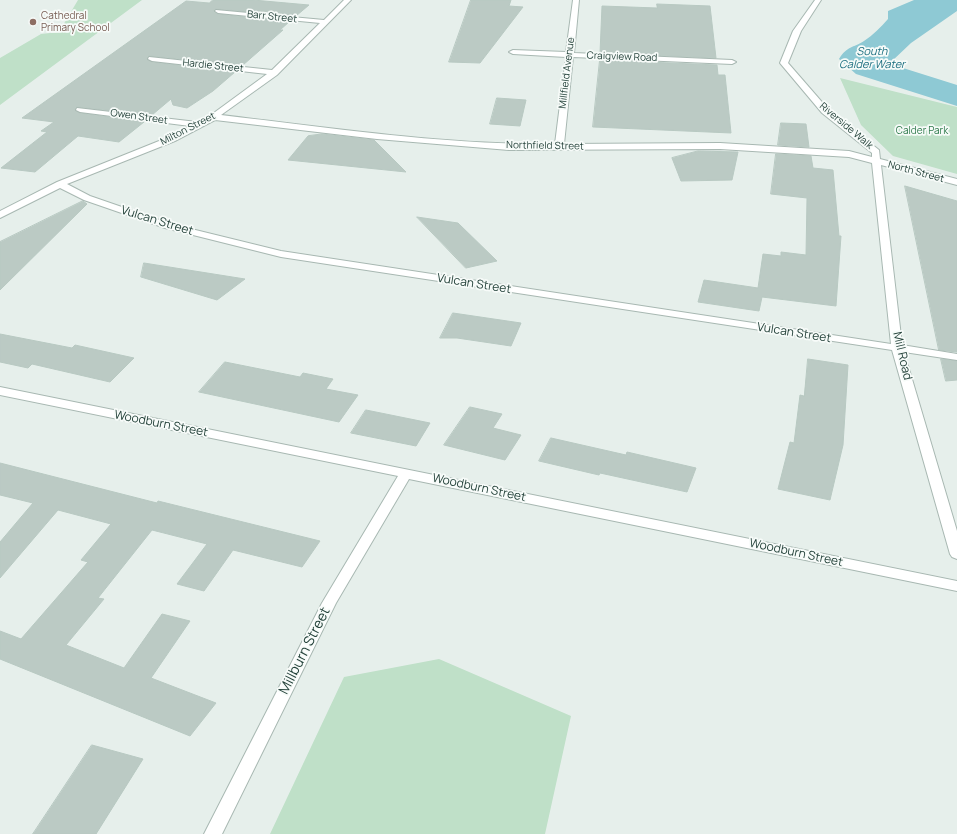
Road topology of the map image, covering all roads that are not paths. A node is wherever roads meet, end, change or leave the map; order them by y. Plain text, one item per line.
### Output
1 (348, 0) edge
2 (576, 0) edge
3 (818, 0) edge
4 (218, 11) dead end
5 (327, 22) junction
6 (512, 52) dead end
7 (570, 55) junction
8 (152, 59) dead end
9 (732, 62) dead end
10 (274, 72) junction
11 (80, 110) dead end
12 (214, 117) junction
13 (198, 125) junction
14 (559, 147) junction
15 (876, 156) junction
16 (957, 182) edge
17 (60, 184) junction
18 (0, 215) edge
19 (898, 349) junction
20 (957, 357) edge
21 (0, 391) edge
22 (406, 473) junction
23 (957, 554) edge
24 (957, 586) edge
25 (212, 834) edge

1 - 5 street, Milton Street
2 - 7 street, Millfield Avenue
3 - 15 street, Riverside Walk
4 - 5 street, Barr Street
5 - 10 street, Milton Street
6 - 7 street, Craigview Road
7 - 9 street, Craigview Road
7 - 14 street, Millfield Avenue
8 - 10 street, Hardie Street
10 - 12 street, Milton Street
11 - 13 street, Owen Street
12 - 13 street, Milton Street
12 - 14 street, Northfield Street
13 - 17 street, Milton Street
14 - 15 street, Northfield Street
15 - 16 street, North Street
15 - 19 street, Mill Road
17 - 18 street, Milton Street
17 - 19 street, Vulcan Street
19 - 20 street, Vulcan Street
19 - 23 street, Mill Road
21 - 22 street, Woodburn Street
22 - 24 street, Woodburn Street
22 - 25 street, Millburn Street

